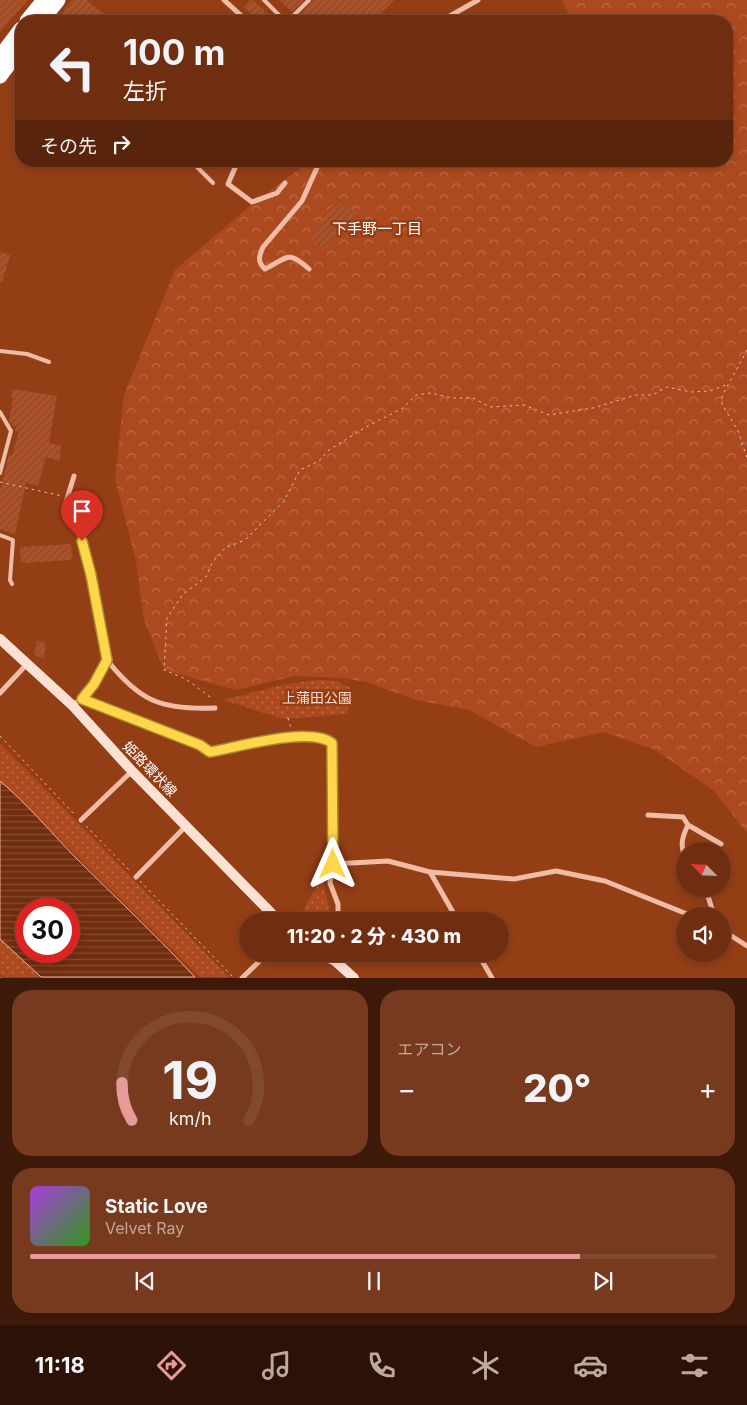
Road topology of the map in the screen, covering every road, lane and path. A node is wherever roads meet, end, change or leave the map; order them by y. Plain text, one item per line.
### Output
1 (58, 0) edge
2 (264, 0) edge
3 (309, 0) edge
4 (478, 0) edge
5 (227, 1) edge
6 (43, 10) edge
7 (241, 15) edge
8 (280, 15) edge
9 (293, 15) edge
10 (452, 15) edge
11 (15, 37) edge
12 (15, 56) edge
13 (0, 57) edge
14 (0, 76) edge
15 (197, 167) edge
16 (235, 167) edge
17 (317, 167) edge
18 (213, 183) dead end
19 (285, 184) dead end
20 (309, 269) dead end
21 (747, 350) edge
22 (0, 351) edge
23 (49, 362) dead end
24 (729, 384) junction
25 (0, 412) edge
26 (747, 458) edge
27 (0, 473) edge
28 (74, 476) dead end
29 (0, 482) edge
30 (67, 497) junction
31 (0, 535) edge
32 (12, 584) dead end
33 (0, 639) edge
34 (107, 660) junction
35 (27, 664) junction
36 (0, 693) edge
37 (210, 697) dead end
38 (82, 699) junction
39 (72, 705) junction
40 (215, 708) dead end
41 (288, 718) dead end
42 (0, 736) edge
43 (294, 737) junction
44 (132, 771) junction
45 (648, 815) dead end
46 (81, 820) junction
47 (186, 825) junction
48 (688, 825) junction
49 (682, 842) edge
50 (718, 842) edge
51 (333, 864) junction
52 (430, 872) junction
53 (136, 878) junction
54 (676, 910) edge
55 (270, 912) edge
56 (338, 912) edge
57 (453, 912) edge
58 (731, 936) edge
59 (747, 946) edge
60 (259, 962) edge
61 (340, 962) edge
62 (483, 962) edge
63 (234, 978) edge
64 (242, 978) edge
65 (354, 978) edge
66 (492, 978) edge

1 - 6 highway
2 - 8 lane
3 - 9 lane
4 - 10 street
5 - 7 street
11 - 13 highway
12 - 14 highway
15 - 18 lane
16 - 19 street
17 - 20 street
21 - 24 path
22 - 23 lane
24 - 26 path
24 - 37 path
25 - 27 lane
28 - 30 street
29 - 30 path
30 - 34 street
31 - 32 lane
33 - 35 main road, 姫路環状線
34 - 38 street
34 - 40 street
35 - 36 street
35 - 39 main road, 姫路環状線
38 - 39 street
38 - 43 street
39 - 44 main road, 姫路環状線
41 - 43 path
42 - 46 path
43 - 51 street
44 - 46 street
44 - 47 main road, 姫路環状線
45 - 48 street
46 - 53 path
47 - 53 street
47 - 55 main road, 姫路環状線
48 - 49 street
48 - 50 street
51 - 52 street
51 - 56 street
52 - 54 street
52 - 57 street
53 - 63 path
58 - 59 street
60 - 64 street
61 - 65 main road
62 - 66 street

